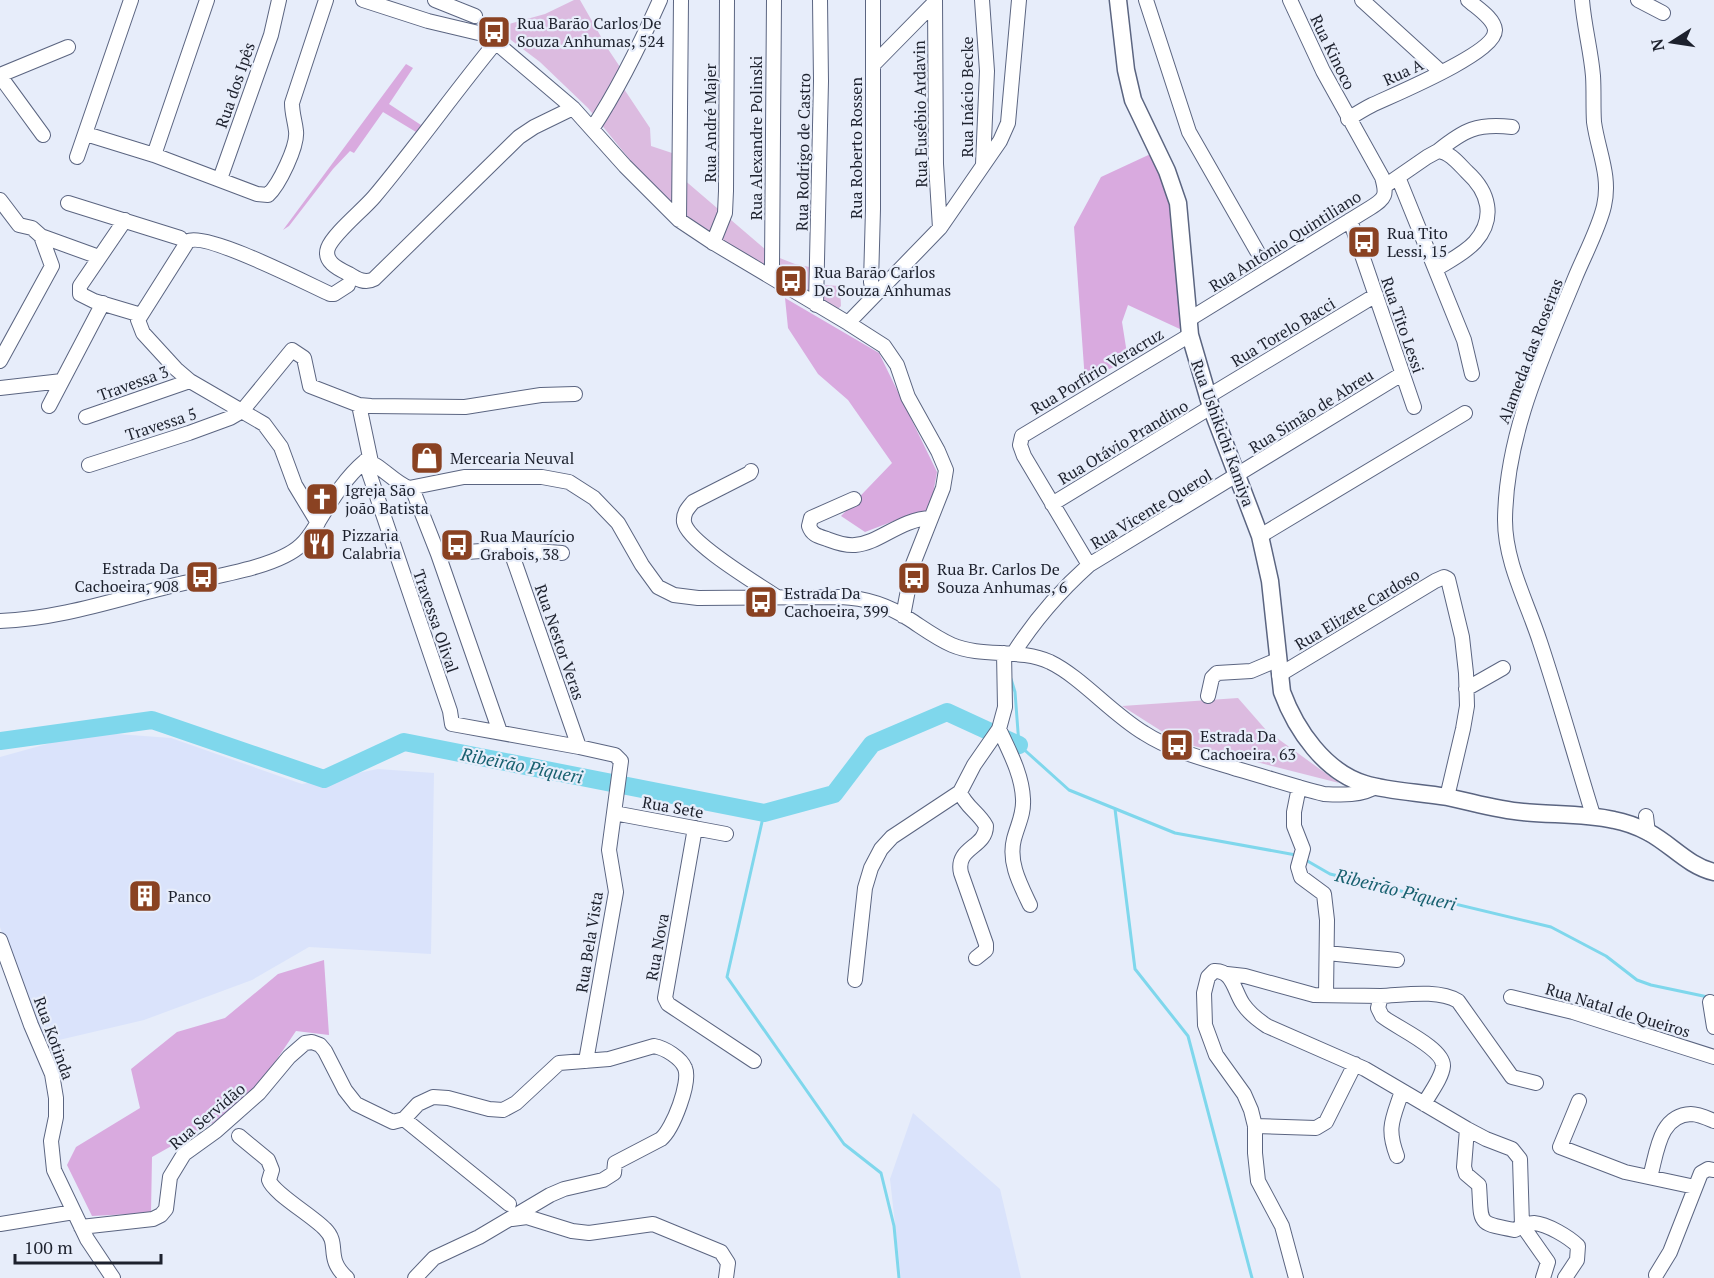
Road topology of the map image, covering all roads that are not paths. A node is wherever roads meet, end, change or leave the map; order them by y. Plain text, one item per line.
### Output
1 (130, 0) edge
2 (207, 0) edge
3 (279, 0) edge
4 (326, 0) edge
5 (363, 0) edge
6 (435, 0) edge
7 (467, 0) edge
8 (660, 0) edge
9 (681, 0) edge
10 (728, 0) edge
11 (774, 0) edge
12 (820, 0) edge
13 (873, 0) edge
14 (982, 0) edge
15 (1019, 0) edge
16 (1118, 0) edge
17 (1146, 0) edge
18 (1290, 0) edge
19 (1362, 0) edge
20 (1468, 0) edge
21 (1582, 0) edge
22 (1638, 0) edge
23 (935, 1) edge
24 (1663, 13) dead end
25 (475, 16) junction
26 (492, 39) junction
27 (68, 48) dead end
28 (873, 65) junction
29 (1441, 72) junction
30 (0, 75) edge
31 (573, 108) junction
32 (1348, 119) junction
33 (1512, 127) dead end
34 (592, 129) junction
35 (86, 134) junction
36 (43, 135) dead end
37 (1438, 151) junction
38 (154, 155) junction
39 (76, 157) dead end
40 (983, 166) junction
41 (1398, 177) junction
42 (220, 179) junction
43 (1385, 186) junction
44 (0, 200) edge
45 (68, 203) dead end
46 (125, 220) junction
47 (679, 220) junction
48 (1350, 220) junction
49 (940, 228) junction
50 (41, 236) junction
51 (180, 237) dead end
52 (713, 243) junction
53 (1257, 251) dead end
54 (99, 257) junction
55 (1437, 269) junction
56 (770, 276) junction
57 (348, 285) dead end
58 (1376, 295) junction
59 (874, 296) junction
60 (103, 303) junction
61 (816, 305) junction
62 (141, 315) junction
63 (848, 323) junction
64 (1189, 327) junction
65 (0, 361) edge
66 (1402, 374) junction
67 (1472, 374) dead end
68 (62, 381) junction
69 (190, 381) junction
70 (0, 388) edge
71 (575, 394) dead end
72 (1209, 402) junction
73 (359, 405) junction
74 (49, 406) dead end
75 (1414, 407) dead end
76 (243, 411) junction
77 (1465, 413) dead end
78 (86, 417) dead end
79 (368, 461) junction
80 (89, 465) dead end
81 (751, 471) dead end
82 (1237, 476) junction
83 (412, 488) junction
84 (854, 499) dead end
85 (1052, 504) junction
86 (931, 518) junction
87 (318, 523) junction
88 (1260, 536) junction
89 (510, 549) junction
90 (438, 554) junction
91 (562, 554) dead end
92 (1089, 565) junction
93 (777, 597) junction
94 (903, 615) junction
95 (0, 621) edge
96 (1008, 653) junction
97 (1278, 668) junction
98 (1503, 668) dead end
99 (1466, 689) junction
100 (1208, 696) dead end
101 (999, 729) junction
102 (500, 732) junction
103 (579, 747) junction
104 (1377, 786) junction
105 (1299, 787) junction
106 (960, 792) junction
107 (1447, 797) junction
108 (614, 813) junction
109 (1593, 815) junction
110 (695, 828) junction
111 (726, 834) dead end
112 (1714, 872) edge
113 (1030, 905) dead end
114 (0, 940) edge
115 (1327, 953) junction
116 (976, 958) dead end
117 (1397, 960) dead end
118 (5, 971) edge
119 (1227, 974) junction
120 (855, 980) dead end
121 (1326, 995) junction
122 (1381, 996) junction
123 (1511, 998) dead end
124 (1710, 1002) dead end
125 (1714, 1027) edge
126 (1714, 1057) edge
127 (586, 1060) junction
128 (754, 1061) dead end
129 (1355, 1064) junction
130 (1536, 1083) dead end
131 (1402, 1092) junction
132 (1579, 1101) dead end
133 (1424, 1104) junction
134 (404, 1119) junction
135 (1714, 1121) edge
136 (1255, 1126) junction
137 (1467, 1129) junction
138 (239, 1136) dead end
139 (1397, 1156) dead end
140 (1714, 1170) edge
141 (1650, 1177) junction
142 (1695, 1187) junction
143 (509, 1204) dead end
144 (74, 1212) junction
145 (510, 1219) junction
146 (0, 1224) edge
147 (1522, 1225) junction
148 (81, 1227) junction
149 (1656, 1275) dead end
150 (113, 1278) edge
151 (347, 1278) edge
152 (415, 1278) edge
153 (726, 1278) edge
154 (1296, 1278) edge
155 (1543, 1278) edge
156 (1565, 1278) edge

1 - 35 street
2 - 38 street
3 - 42 street, Rua dos Ipês
4 - 42 street
5 - 26 street
6 - 25 street
7 - 25 street
8 - 34 street
9 - 47 street
10 - 52 street, Rua André Majer
11 - 56 street, Rua Alexandre Polinski
12 - 61 street, Rua Rodrigo de Castro
13 - 28 street, Rua Roberto Rossen
14 - 40 street, Rua Inácio Becke
15 - 40 street
16 - 64 main road, Rua Ushikichi Kamiya
17 - 53 street
18 - 32 street, Rua Kinoco
19 - 29 street
20 - 29 street, Rua A
21 - 109 street, Alameda das Roseiras
22 - 24 street
23 - 28 street
23 - 49 street, Rua Eusébio Ardavin
25 - 26 street
26 - 31 street
26 - 31 street
27 - 30 street
28 - 59 street, Rua Roberto Rossen
29 - 32 street, Rua A
30 - 36 street
31 - 34 street
32 - 43 street
33 - 37 street
34 - 47 street
35 - 38 street
35 - 39 street
37 - 41 street
37 - 55 street
38 - 42 street
40 - 49 street, Rua Inácio Becke
41 - 43 street
41 - 55 street
43 - 48 street, Rua Antônio Quintiliano
44 - 50 street
45 - 46 street
46 - 51 street
46 - 54 street
47 - 52 street
48 - 58 street, Rua Tito Lessi
48 - 64 street, Rua Antônio Quintiliano
49 - 59 street, Rua Inácio Becke
50 - 54 street
50 - 65 street
52 - 56 street
54 - 60 street
55 - 67 street
56 - 61 street
57 - 62 street
58 - 66 street, Rua Tito Lessi
58 - 72 street, Rua Torelo Bacci
59 - 63 street, Rua Inácio Becke
60 - 62 street
60 - 68 street
61 - 63 street
62 - 69 street
63 - 86 street
64 - 72 main road, Rua Ushikichi Kamiya
64 - 85 street, Rua Porfírio Veracruz
66 - 75 street, Rua Tito Lessi
66 - 82 street, Rua Simão de Abreu
68 - 70 street
68 - 74 street
69 - 76 street
69 - 78 street, Travessa 3
71 - 73 street
72 - 82 main road, Rua Ushikichi Kamiya
72 - 85 street, Rua Otávio Prandino
73 - 76 street
73 - 79 street, Travessa Olival
76 - 80 street, Travessa 5
76 - 87 street
77 - 88 street
79 - 83 street
79 - 87 street
79 - 102 street, Travessa Olival
81 - 93 street
82 - 88 main road, Rua Ushikichi Kamiya
82 - 92 street, Rua Vicente Querol
83 - 90 street
83 - 93 street
84 - 86 street
85 - 92 street
86 - 94 street
87 - 95 street
88 - 97 main road, Rua Ushikichi Kamiya
89 - 90 street
89 - 91 street
89 - 103 street, Rua Nestor Veras
90 - 102 street
92 - 96 street, Rua Vicente Querol
93 - 94 street
94 - 96 street
96 - 101 street
96 - 105 street
97 - 99 street, Rua Elizete Cardoso
97 - 100 street
97 - 104 main road, Rua Ushikichi Kamiya
98 - 99 street
99 - 107 street
101 - 106 street
101 - 113 street
102 - 103 street
103 - 108 street, Rua Bela Vista
104 - 105 street
104 - 107 main road, Rua Ushikichi Kamiya
105 - 115 street
106 - 116 street
106 - 120 street
107 - 109 main road, Rua Ushikichi Kamiya
108 - 110 street, Rua Sete
108 - 127 street, Rua Bela Vista
109 - 112 main road, Rua Ushikichi Kamiya
110 - 111 street, Rua Sete
110 - 128 street, Rua Nova
114 - 118 street, Rua Kotinda
115 - 117 street
115 - 121 street
118 - 144 street, Rua Kotinda
119 - 121 street
119 - 129 street
119 - 136 street
121 - 122 street
122 - 130 street
122 - 133 street
123 - 126 street, Rua Natal de Queiros
124 - 125 street
127 - 134 street
127 - 145 street
129 - 131 street
129 - 136 street
131 - 133 street
131 - 139 street
132 - 141 street
133 - 137 street
134 - 143 street
134 - 148 street, Rua Servidão
135 - 141 street
136 - 154 street
137 - 147 street
137 - 147 street
138 - 151 street
140 - 142 street
141 - 142 street
142 - 149 street
144 - 146 street
144 - 148 street, Rua Kotinda
145 - 152 street
145 - 153 street
147 - 155 street
147 - 156 street
148 - 150 street, Rua Kotinda

